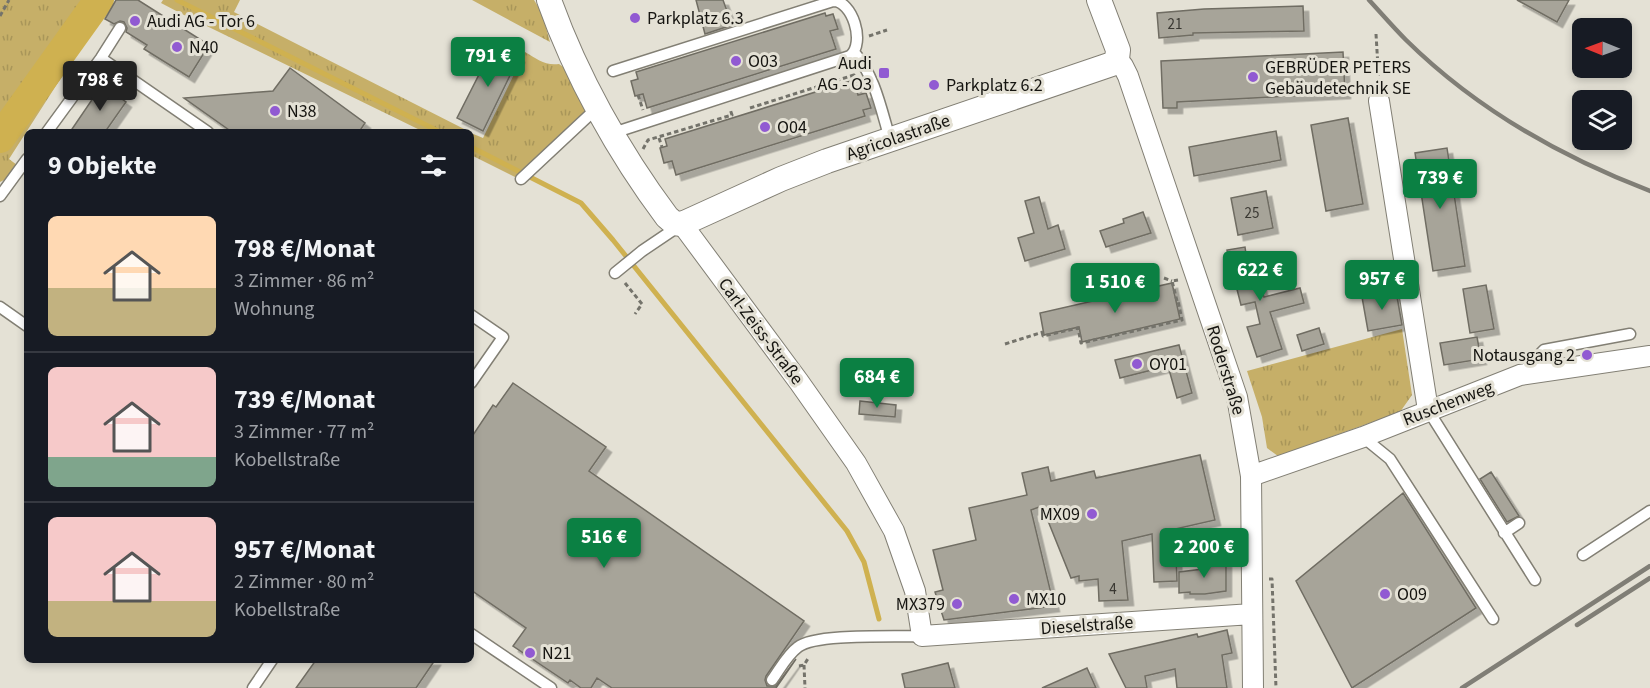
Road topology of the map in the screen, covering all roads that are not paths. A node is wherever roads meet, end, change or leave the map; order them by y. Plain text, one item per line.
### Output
1 (549, 0) edge
2 (1099, 0) edge
3 (120, 28) dead end
4 (854, 52) junction
5 (101, 58) junction
6 (1117, 59) junction
7 (614, 71) dead end
8 (1379, 100) road end
9 (598, 107) junction
10 (49, 129) edge
11 (204, 129) edge
12 (613, 133) junction
13 (890, 139) junction
14 (24, 163) edge
15 (521, 179) dead end
16 (0, 196) edge
17 (682, 224) junction
18 (617, 272) road end
19 (0, 308) edge
20 (474, 317) edge
21 (24, 324) edge
22 (1630, 334) dead end
23 (1650, 357) edge
24 (1520, 375) junction
25 (474, 379) edge
26 (1428, 410) junction
27 (1363, 437) junction
28 (1251, 476) junction
29 (1650, 511) edge
30 (1519, 523) dead end
31 (1504, 533) junction
32 (1583, 555) dead end
33 (1535, 580) dead end
34 (1252, 614) junction
35 (1493, 619) dead end
36 (474, 636) edge
37 (922, 636) junction
38 (270, 663) edge
39 (772, 680) dead end
40 (253, 688) edge
41 (551, 688) edge
42 (1253, 688) edge

1 - 9 street
2 - 6 street, Roderstraße
3 - 5 lane
4 - 7 lane
4 - 12 lane
4 - 13 lane
5 - 10 lane
5 - 11 lane
6 - 13 street, Agricolastraße
6 - 28 street, Roderstraße
8 - 26 street
9 - 12 street
9 - 15 lane
12 - 17 street
13 - 17 street, Agricolastraße
14 - 16 lane
17 - 18 lane
17 - 37 street, Carl-Zeiss-Straße
19 - 21 lane
20 - 25 lane
22 - 24 lane
23 - 24 street, Ruschenweg
24 - 26 street, Ruschenweg
26 - 27 street, Ruschenweg
26 - 31 lane
27 - 28 street, Ruschenweg
27 - 35 lane
28 - 34 street, Roderstraße
29 - 32 lane
30 - 31 lane
31 - 33 lane
34 - 37 street, Dieselstraße
34 - 42 street, Roderstraße
36 - 41 lane
37 - 39 lane
38 - 40 lane

